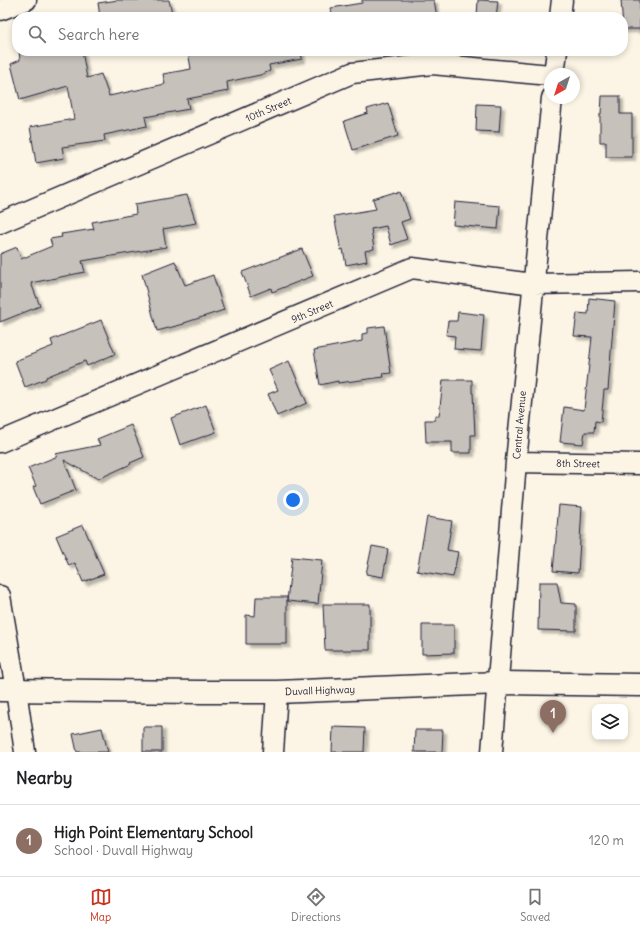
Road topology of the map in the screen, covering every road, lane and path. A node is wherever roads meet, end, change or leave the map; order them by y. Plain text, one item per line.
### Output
1 (26, 0) edge
2 (562, 0) edge
3 (0, 10) edge
4 (561, 12) edge
5 (556, 56) edge
6 (555, 68) edge
7 (544, 74) edge
8 (551, 104) edge
9 (0, 223) edge
10 (640, 282) edge
11 (533, 284) junction
12 (0, 442) edge
13 (516, 462) junction
14 (640, 464) edge
15 (0, 596) edge
16 (498, 683) junction
17 (640, 686) edge
18 (8, 690) edge
19 (277, 692) junction
20 (25, 752) edge
21 (273, 752) edge
22 (492, 752) edge

1 - 3 street
2 - 4 street
5 - 6 street
7 - 9 street, 10th Street
8 - 11 street, Central Avenue
10 - 11 street, 9th Street
11 - 12 street, 9th Street
11 - 13 street, Central Avenue
13 - 14 street, 8th Street
13 - 16 street, Central Avenue
15 - 18 street
16 - 17 street, Duvall Highway
16 - 19 street, Duvall Highway
16 - 22 street, Central Avenue
18 - 19 street, Duvall Highway
18 - 20 street
19 - 21 street

